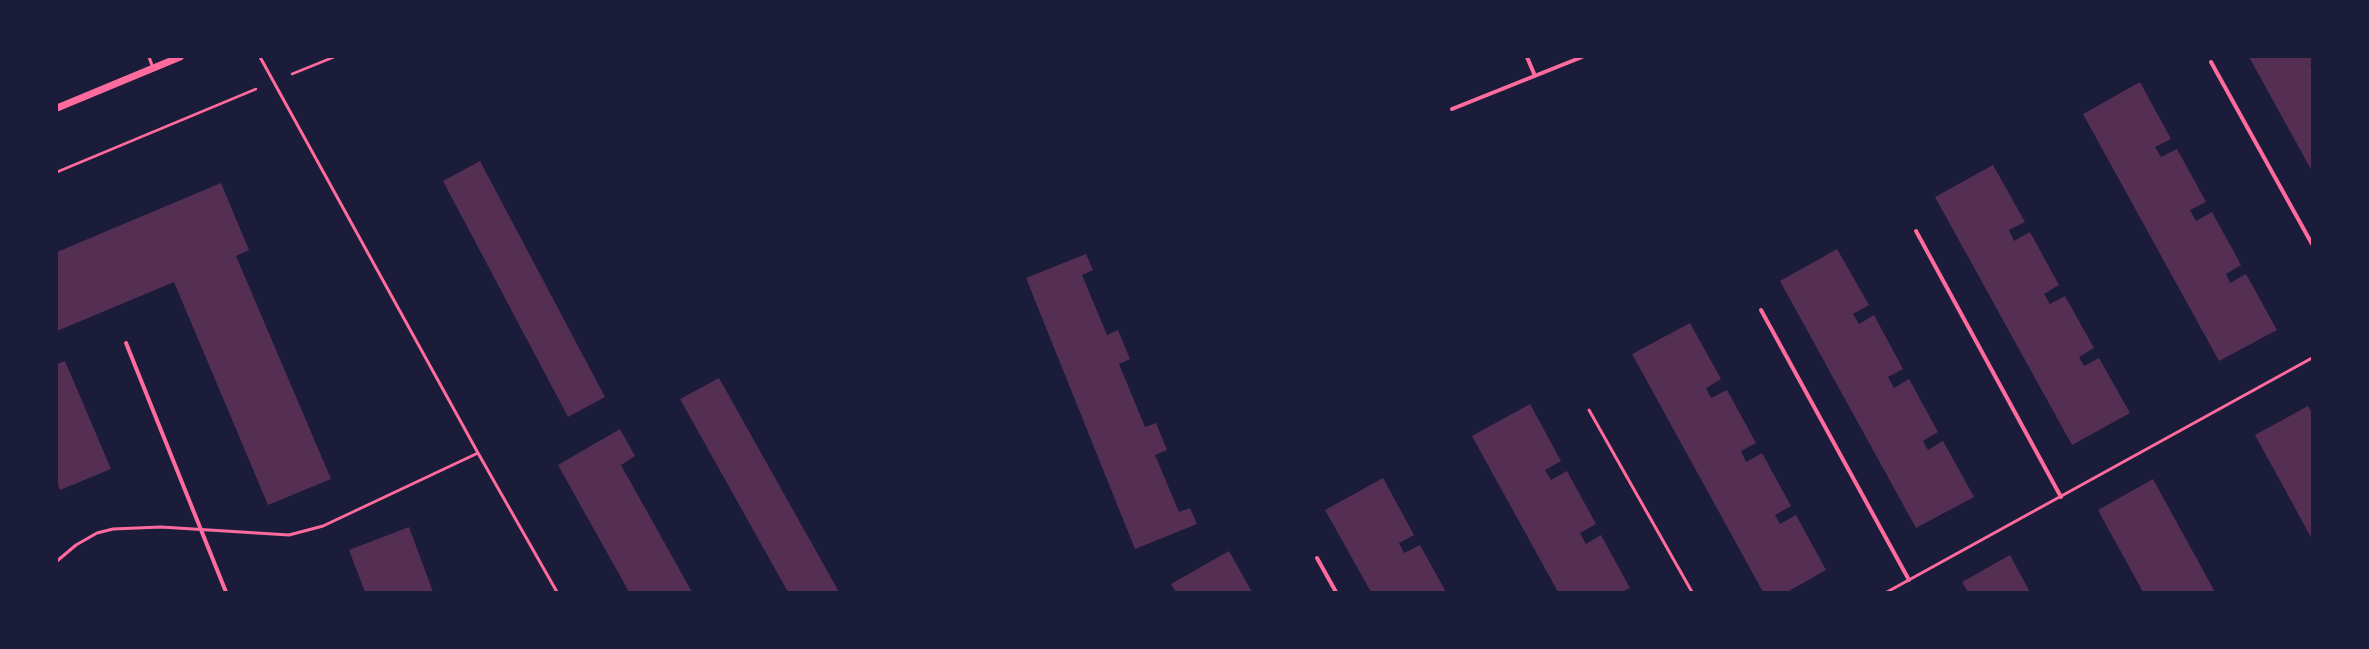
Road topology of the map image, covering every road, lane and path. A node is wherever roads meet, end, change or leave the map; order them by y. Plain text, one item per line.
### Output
1 (149, 57) edge
2 (180, 57) edge
3 (260, 57) edge
4 (334, 57) edge
5 (1527, 57) edge
6 (1582, 57) edge
7 (2211, 62) dead end
8 (153, 68) junction
9 (1535, 76) junction
10 (274, 82) junction
11 (57, 108) edge
12 (1452, 109) dead end
13 (57, 172) edge
14 (1916, 231) dead end
15 (2312, 244) edge
16 (1761, 310) dead end
17 (126, 343) dead end
18 (2312, 358) edge
19 (1589, 410) dead end
20 (478, 453) junction
21 (2061, 497) junction
22 (202, 530) junction
23 (1317, 558) dead end
24 (57, 561) edge
25 (1909, 580) junction
26 (226, 592) edge
27 (557, 592) edge
28 (1336, 592) edge
29 (1692, 592) edge
30 (1887, 592) edge

1 - 8 lane
2 - 8 street
3 - 10 lane
4 - 10 path
5 - 9 street
6 - 9 street
7 - 15 street
8 - 11 street
9 - 12 street
10 - 13 path
10 - 20 lane
14 - 21 street
16 - 25 street
17 - 22 street
18 - 21 lane
19 - 29 lane
20 - 22 lane
20 - 27 lane
21 - 25 lane
22 - 24 lane
22 - 26 street
23 - 28 street
25 - 30 lane

